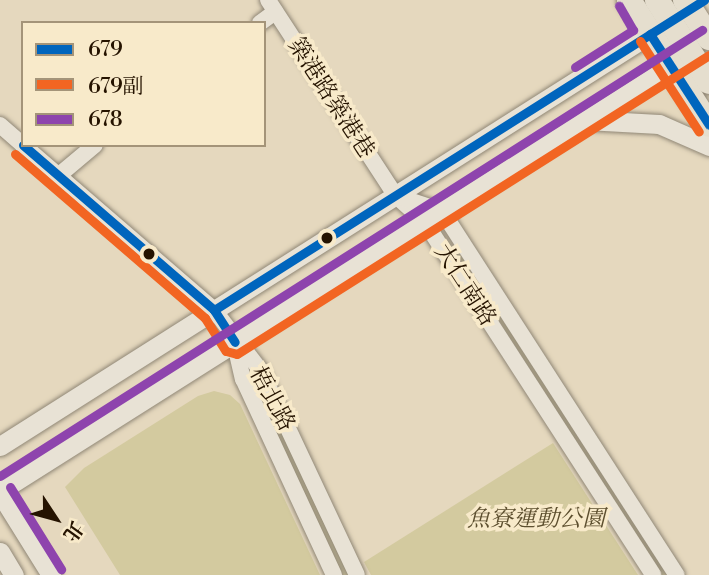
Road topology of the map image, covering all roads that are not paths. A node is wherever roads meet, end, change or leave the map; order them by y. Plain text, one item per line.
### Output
1 (629, 0) edge
2 (657, 0) edge
3 (272, 6) edge
4 (680, 13) edge
5 (261, 21) edge
6 (695, 49) edge
7 (709, 82) edge
8 (586, 120) junction
9 (0, 125) edge
10 (709, 125) edge
11 (21, 143) edge
12 (709, 146) edge
13 (25, 147) edge
14 (92, 147) edge
15 (58, 176) junction
16 (395, 195) junction
17 (442, 211) junction
18 (425, 222) junction
19 (214, 310) junction
20 (235, 342) junction
21 (0, 446) edge
22 (0, 492) edge
23 (0, 552) edge
24 (14, 575) edge
25 (51, 575) edge
26 (334, 575) edge
27 (357, 575) edge
28 (653, 575) edge
29 (677, 575) edge

1 - 4 main road
2 - 4 main road
3 - 5 street
3 - 16 street, 築港路築港巷
4 - 6 main road
4 - 16 street
6 - 7 main road
6 - 8 street
6 - 10 main road
8 - 12 street
8 - 17 street
9 - 11 street
13 - 15 street
14 - 15 street
15 - 19 street
16 - 17 street, 大仁南路
16 - 18 street, 大仁南路
16 - 19 street
17 - 18 street
17 - 29 street, 大仁南路
18 - 20 street
18 - 28 street, 大仁南路
19 - 20 street
19 - 21 street
20 - 22 street
20 - 26 street, 梧北路
20 - 27 street, 梧北路
22 - 25 street
23 - 24 street

